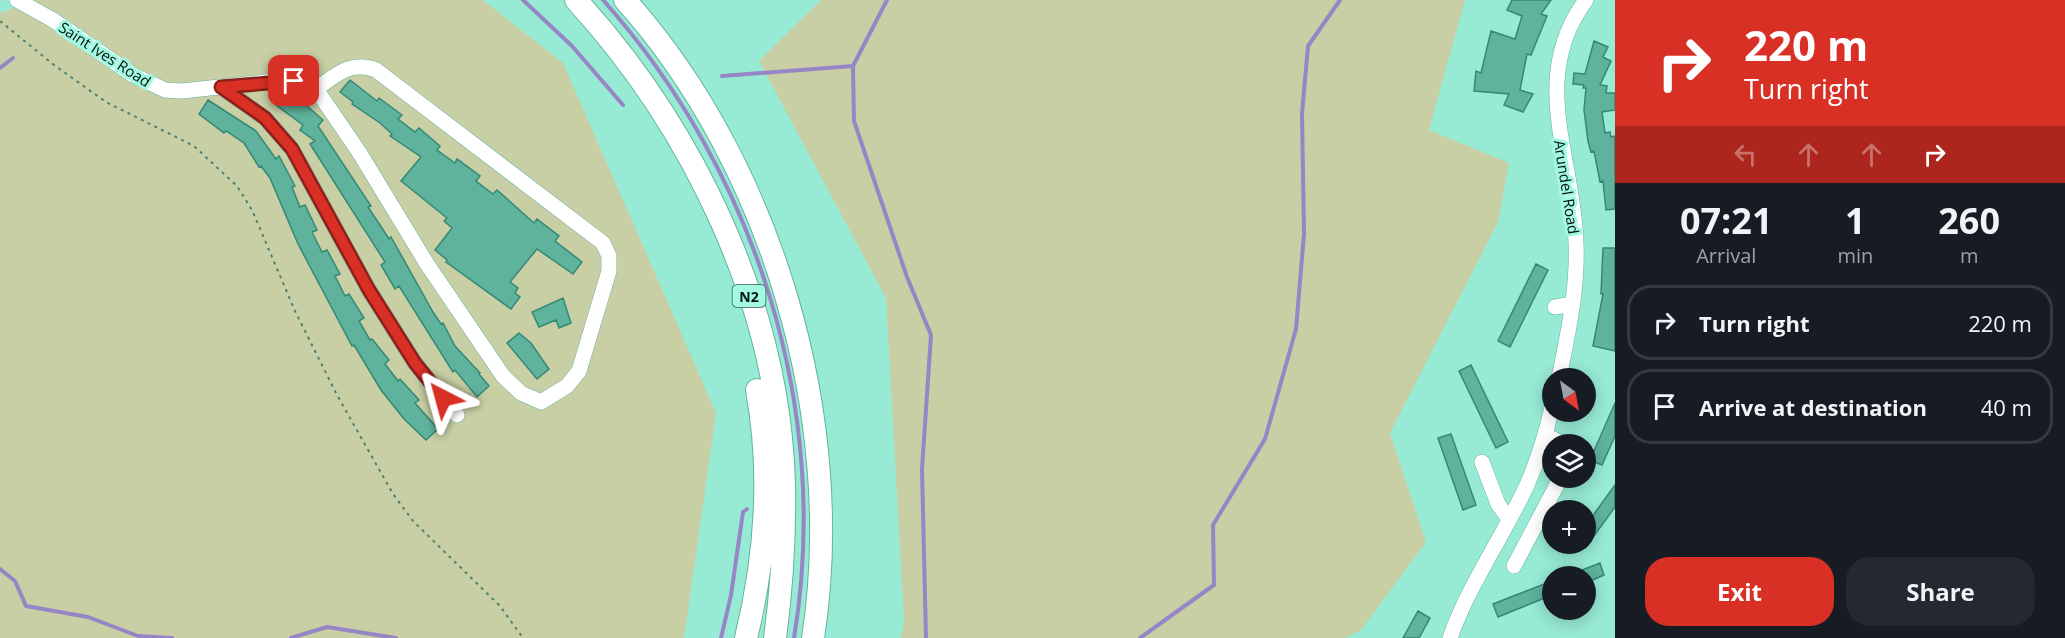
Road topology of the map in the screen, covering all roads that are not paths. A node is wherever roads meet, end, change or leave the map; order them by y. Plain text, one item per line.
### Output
1 (17, 0) edge
2 (576, 0) edge
3 (625, 0) edge
4 (1586, 0) edge
5 (221, 87) junction
6 (316, 89) junction
7 (676, 131) junction
8 (1573, 304) junction
9 (1555, 307) dead end
10 (1561, 368) edge
11 (809, 390) junction
12 (457, 415) dead end
13 (1542, 456) edge
14 (1482, 462) dead end
15 (1555, 488) edge
16 (1509, 519) junction
17 (1514, 566) dead end
18 (746, 638) edge
19 (775, 638) edge
20 (813, 638) edge
21 (828, 638) edge
22 (1450, 638) edge

1 - 5 street, Saint Ives Road
2 - 7 highway, N2
3 - 11 highway, N2
4 - 8 street, Arundel Road
5 - 6 street, Saint Ives Road
5 - 12 street
6 - 6 street
7 - 18 highway
7 - 19 highway, N2
8 - 9 street
8 - 10 street, Arundel Road
11 - 20 highway, N2
11 - 21 highway
13 - 16 street
14 - 16 street
15 - 17 street
16 - 22 street

